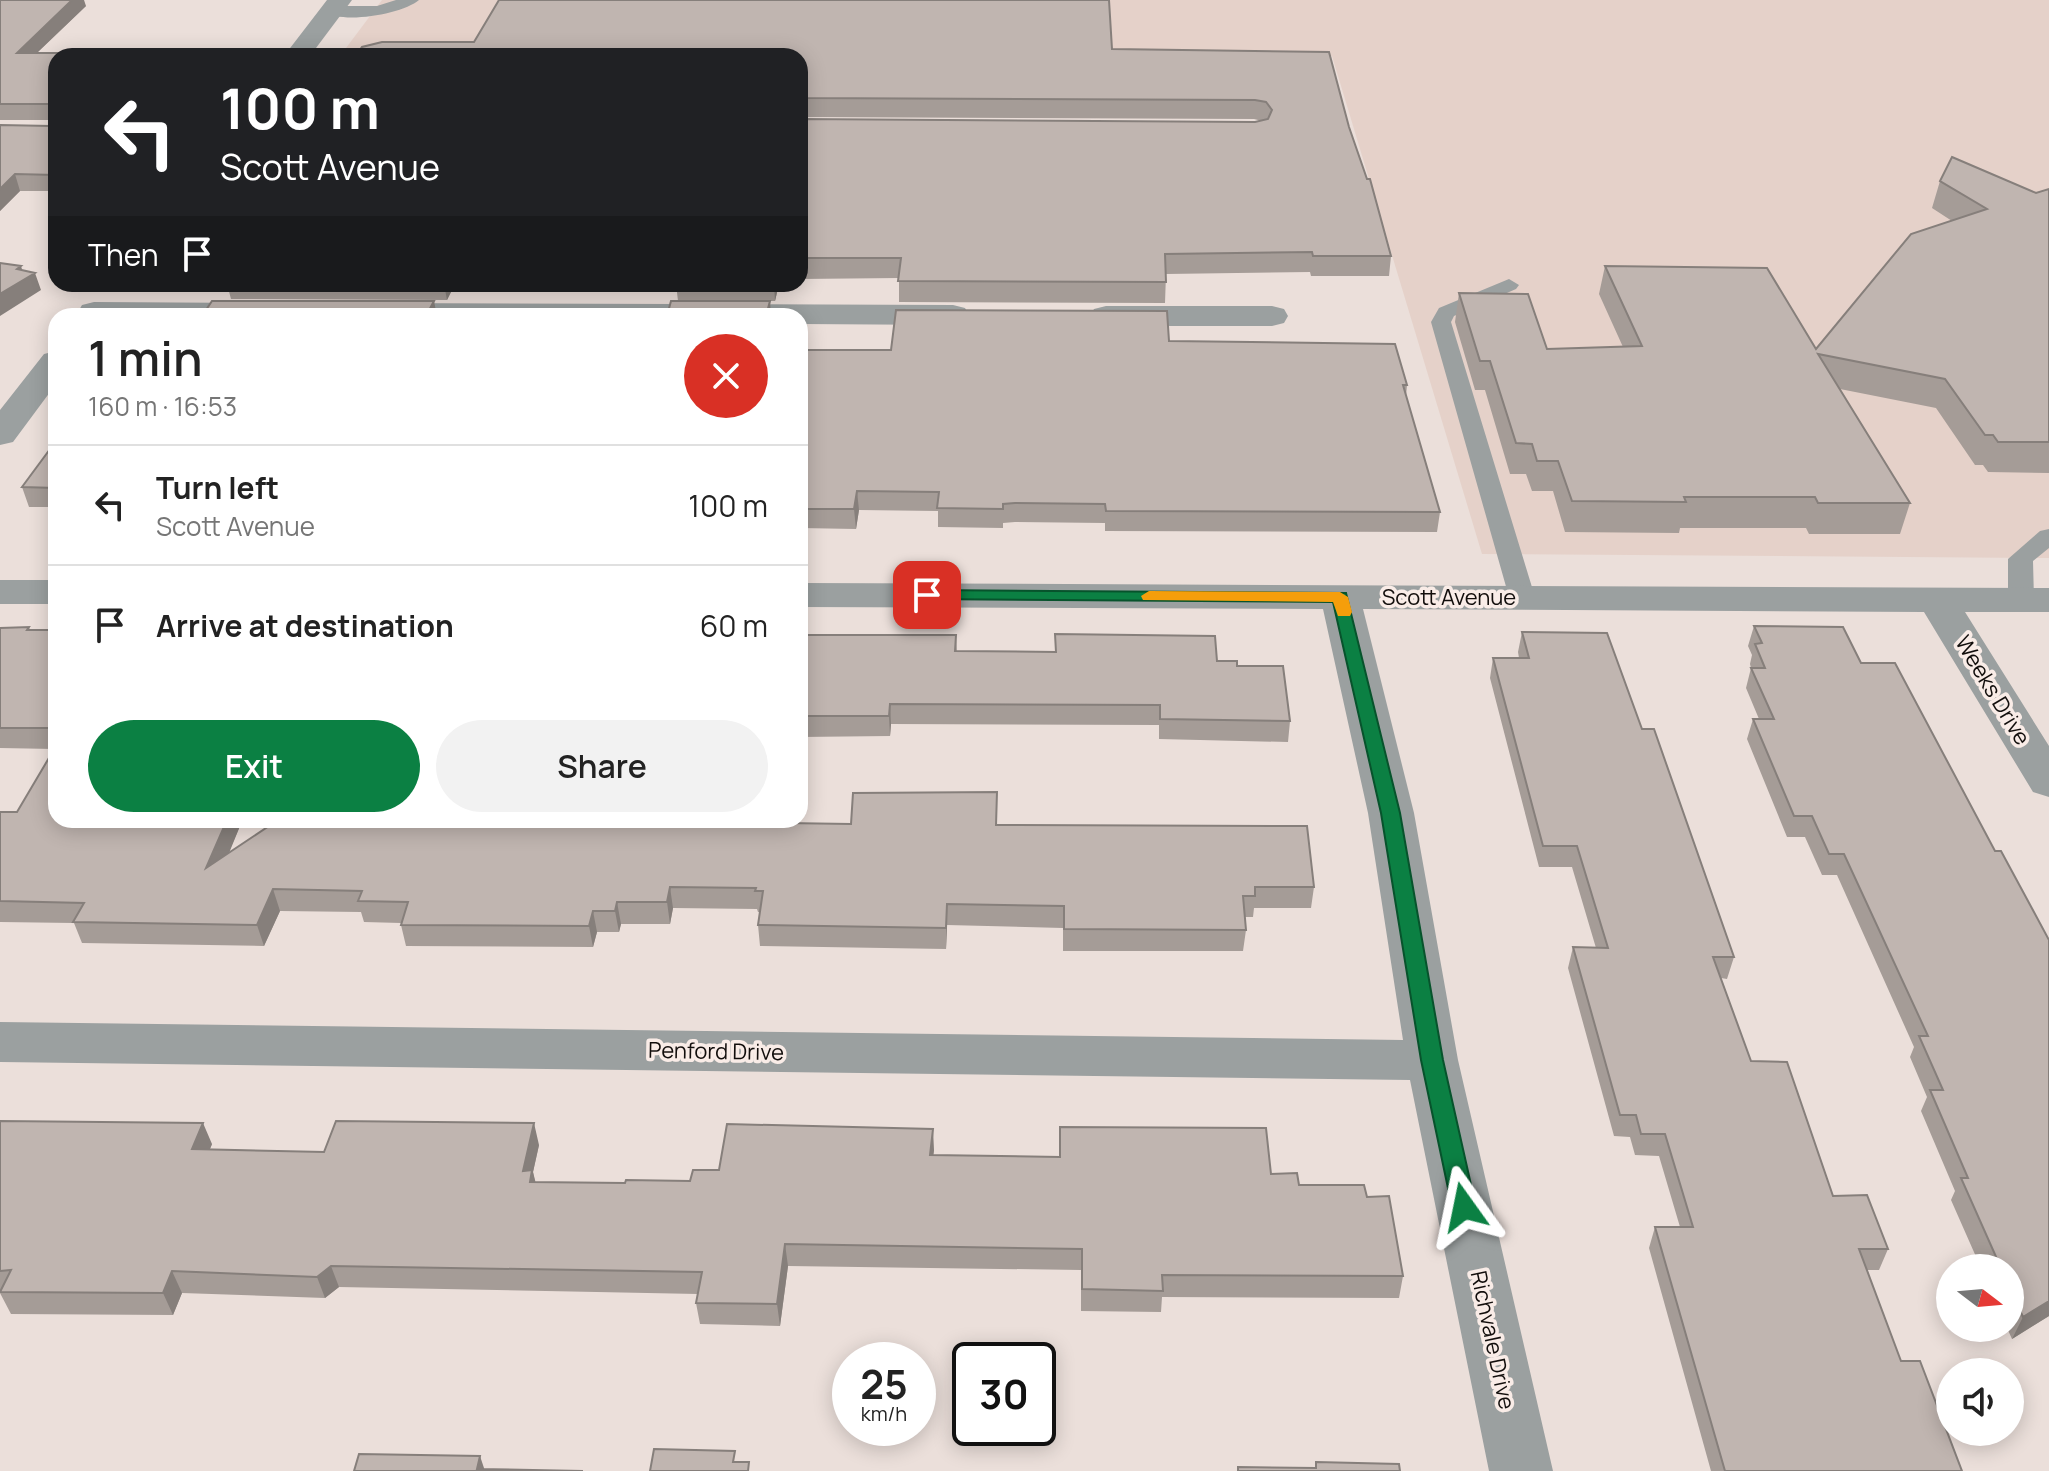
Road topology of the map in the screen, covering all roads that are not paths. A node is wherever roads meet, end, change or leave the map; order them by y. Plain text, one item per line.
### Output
1 (411, 0) edge
2 (336, 6) edge
3 (303, 48) edge
4 (1509, 285) dead end
5 (110, 292) edge
6 (97, 308) edge
7 (808, 314) edge
8 (987, 315) edge
9 (1082, 316) edge
10 (1272, 316) dead end
11 (48, 371) edge
12 (0, 434) edge
13 (2049, 536) edge
14 (0, 592) edge
15 (48, 592) edge
16 (808, 595) edge
17 (1340, 597) junction
18 (1522, 597) junction
19 (1937, 599) junction
20 (2035, 600) edge
21 (2049, 782) edge
22 (0, 1042) edge
23 (1432, 1060) junction
24 (1521, 1471) edge

1 - 2 lane
2 - 3 street
4 - 18 lane
5 - 6 street
7 - 8 street
9 - 10 street
11 - 12 street
13 - 20 lane
14 - 15 street
16 - 17 street, Scott Avenue
17 - 18 street, Scott Avenue
17 - 23 street, Richvale Drive
18 - 19 street, Scott Avenue
19 - 20 street, Scott Avenue
19 - 21 street, Weeks Drive
22 - 23 street, Penford Drive
23 - 24 street, Richvale Drive

